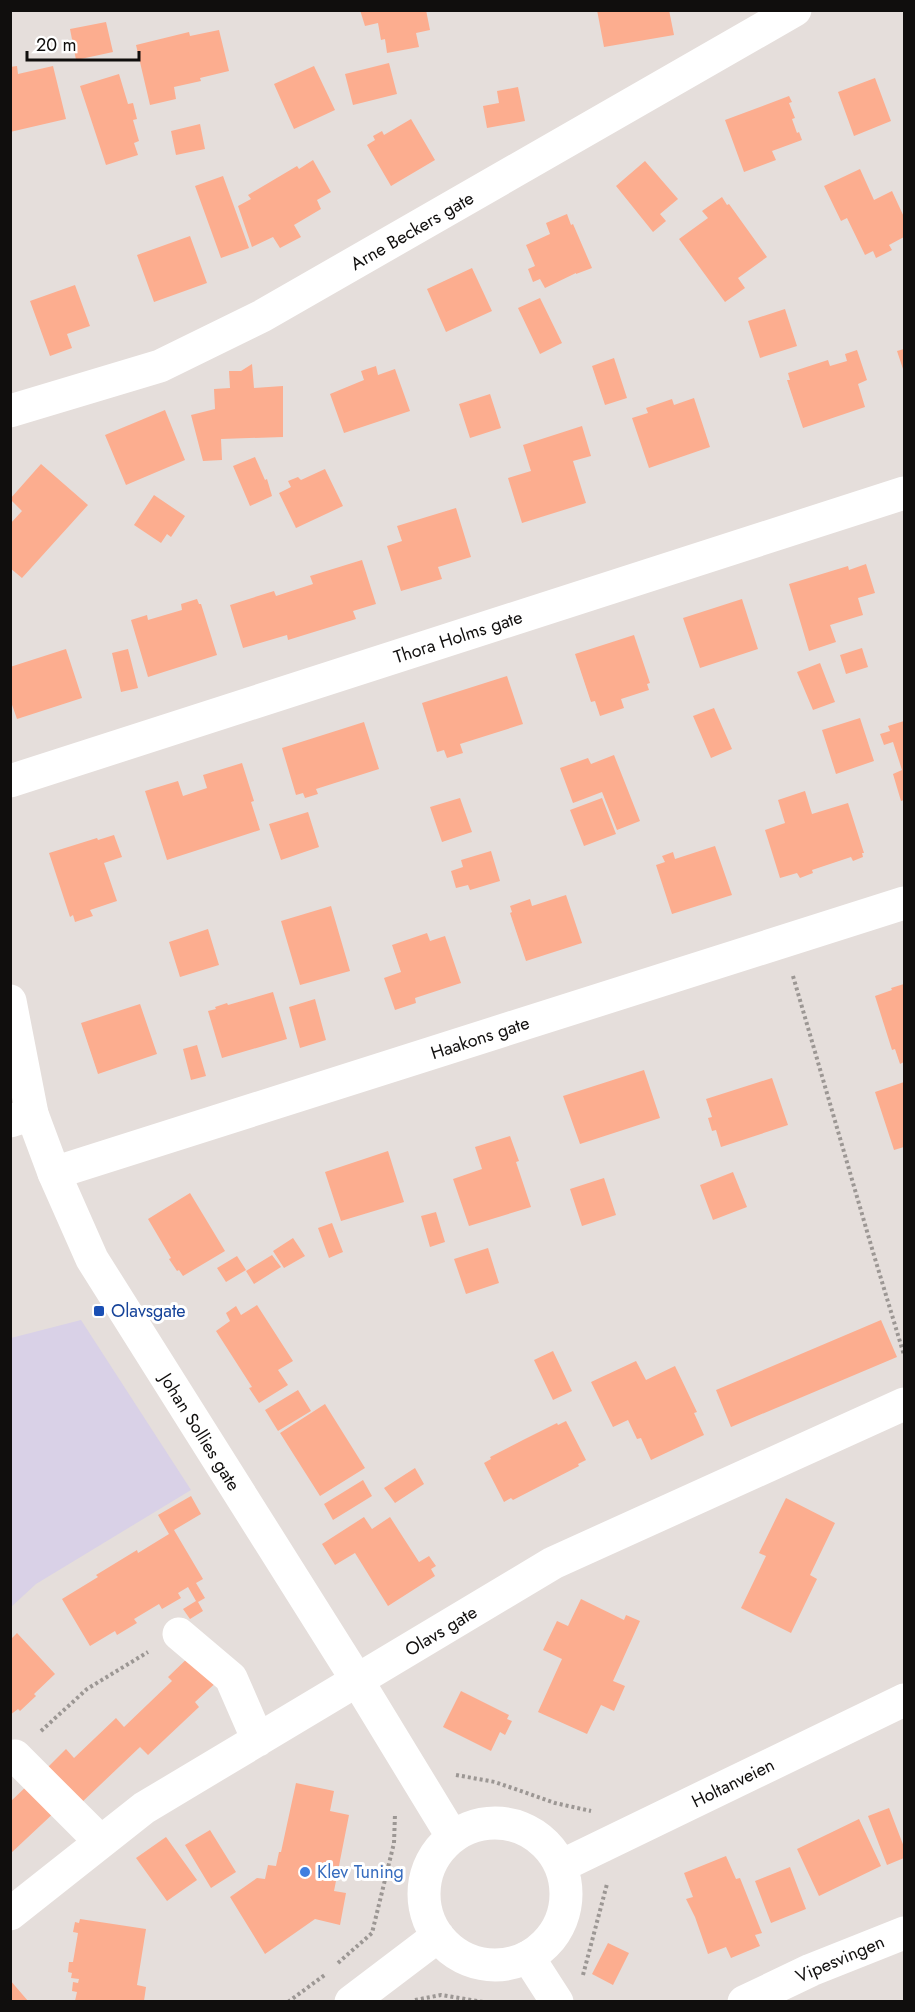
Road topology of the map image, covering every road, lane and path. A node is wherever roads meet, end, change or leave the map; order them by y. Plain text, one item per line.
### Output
1 (795, 10) edge
2 (10, 411) edge
3 (904, 494) edge
4 (10, 781) edge
5 (904, 903) edge
6 (783, 942) junction
7 (10, 1001) edge
8 (21, 1118) edge
9 (54, 1173) junction
10 (904, 1355) edge
11 (904, 1404) edge
12 (179, 1634) joint
13 (357, 1680) junction
14 (904, 1700) edge
15 (258, 1740) junction
16 (15, 1755) joint
17 (423, 1788) junction
18 (452, 1836) junction
19 (101, 1842) junction
20 (611, 1842) junction
21 (561, 1866) junction
22 (10, 1914) edge
23 (904, 1933) edge
24 (438, 1936) junction
25 (528, 1957) junction
26 (337, 1964) dead end
27 (328, 1972) dead end
28 (585, 1983) dead end
29 (288, 2001) edge
30 (351, 2001) edge
31 (408, 2001) edge
32 (483, 2001) edge
33 (557, 2001) edge
34 (744, 2001) edge

1 - 2 street, Arne Beckers gate
3 - 4 street, Thora Holms gate
5 - 6 street, Haakons gate
6 - 9 street, Haakons gate
6 - 10 path
7 - 8 street, Johan Sollies gate
8 - 9 street, Johan Sollies gate
9 - 13 street, Johan Sollies gate
11 - 13 street, Olavs gate
12 - 15 street
12 - 16 path
13 - 15 street, Olavs gate
13 - 17 street, Johan Sollies gate
14 - 20 street, Holtanveien
15 - 19 street, Olavs gate
16 - 19 street
17 - 18 street, Johan Sollies gate
17 - 20 path
17 - 26 path
18 - 21 street
18 - 24 street
19 - 22 street, Olavs gate
20 - 21 street, Holtanveien
20 - 28 path
21 - 25 street
23 - 34 street, Vipesvingen
24 - 25 street
24 - 30 street
25 - 33 street
27 - 29 path
31 - 32 path

